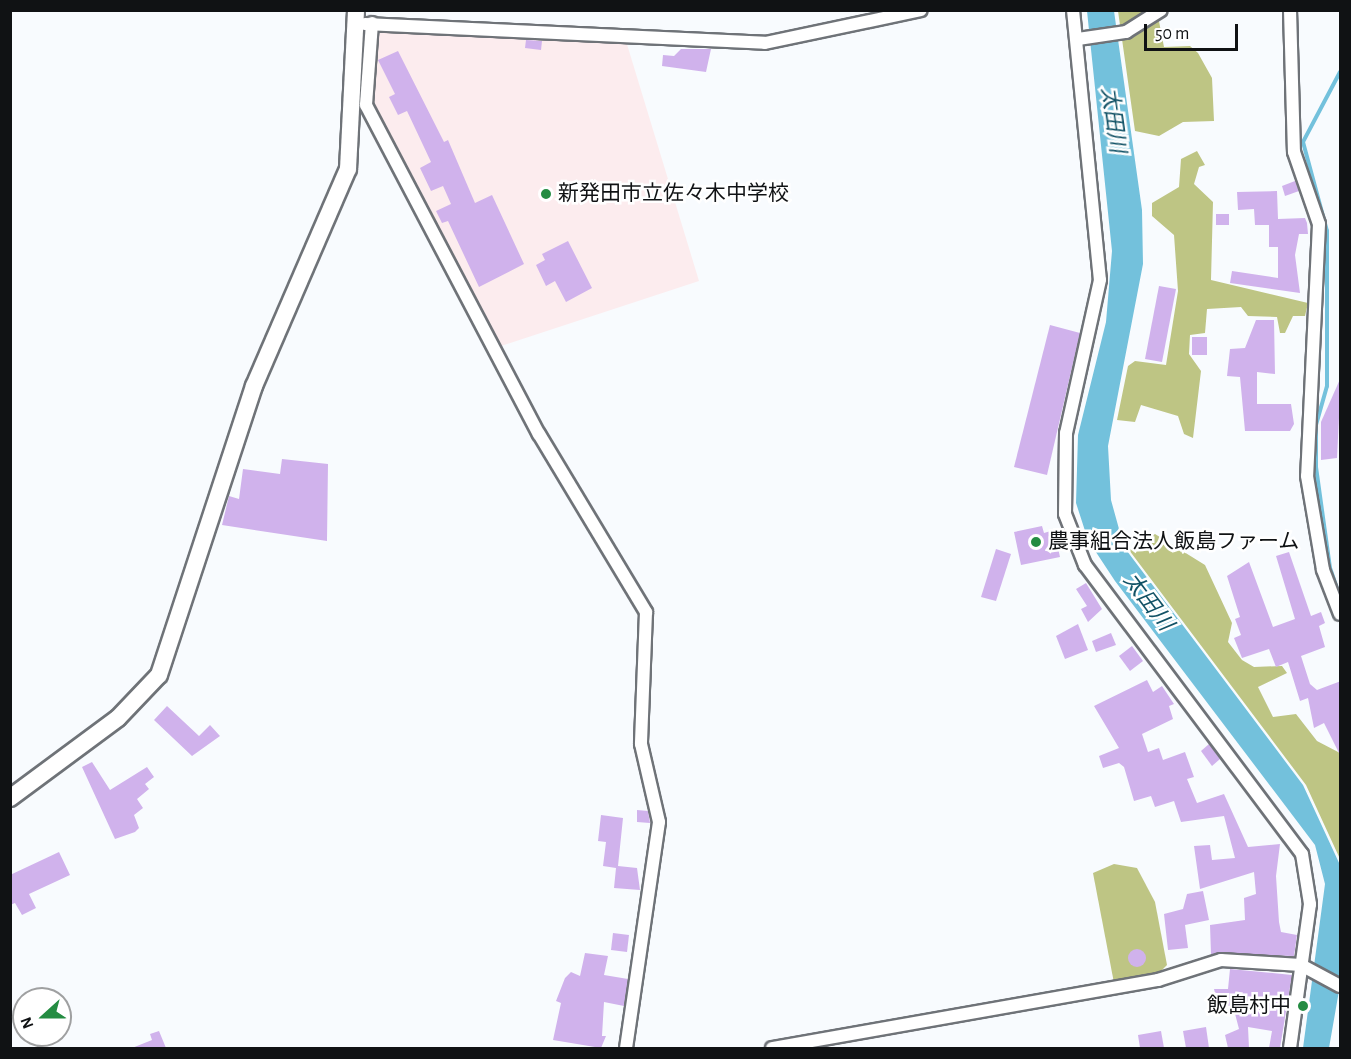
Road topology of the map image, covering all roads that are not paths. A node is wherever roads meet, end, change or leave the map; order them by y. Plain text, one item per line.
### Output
1 (921, 10) edge
2 (1074, 10) edge
3 (1161, 10) edge
4 (1290, 10) edge
5 (361, 20) edge
6 (1082, 39) junction
7 (1341, 614) edge
8 (10, 798) edge
9 (1305, 968) junction
10 (1341, 987) edge
11 (626, 1048) edge
12 (772, 1048) edge
13 (1290, 1048) edge

1 - 5 street
2 - 6 street
3 - 6 street
4 - 7 street
5 - 8 street
5 - 11 street
6 - 9 street
9 - 10 street
9 - 12 street
9 - 13 street

